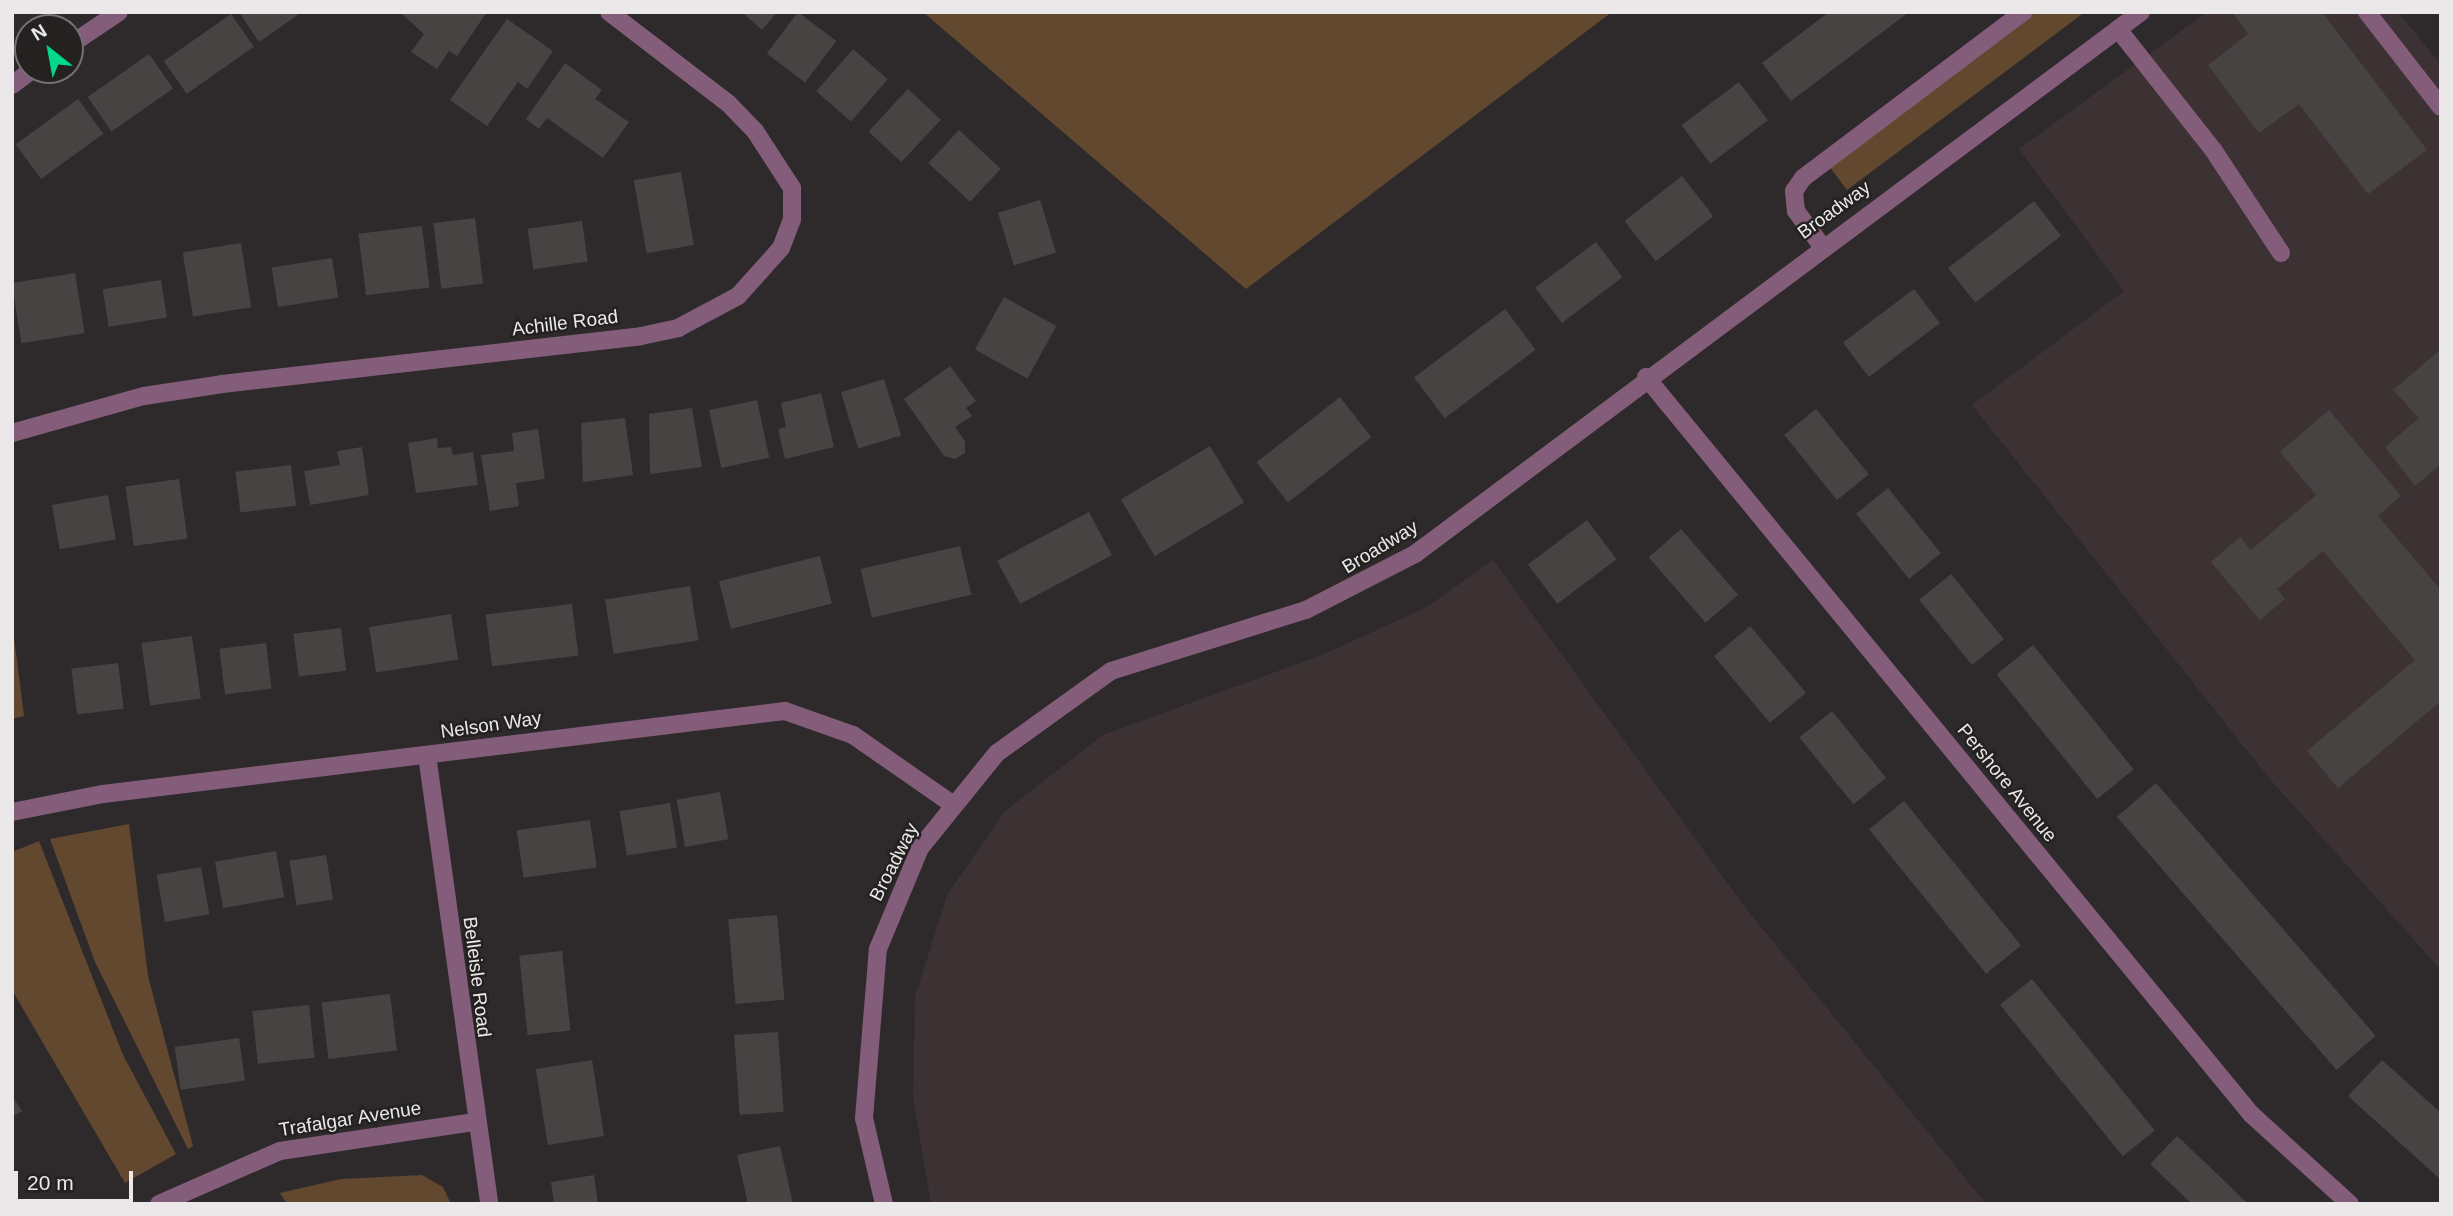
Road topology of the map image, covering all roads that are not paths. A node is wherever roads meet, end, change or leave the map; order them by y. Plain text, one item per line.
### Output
1 (119, 12) edge
2 (609, 12) edge
3 (2023, 12) edge
4 (2141, 12) edge
5 (2367, 12) edge
6 (2118, 29) junction
7 (84, 36) edge
8 (2441, 107) edge
9 (1821, 245) junction
10 (2281, 253) dead end
11 (1646, 377) junction
12 (12, 433) edge
13 (428, 755) junction
14 (952, 804) junction
15 (12, 812) edge
16 (475, 1122) junction
17 (159, 1204) edge
18 (489, 1204) edge
19 (884, 1204) edge
20 (2350, 1204) edge

1 - 7 street
2 - 12 street, Achille Road
3 - 9 street
4 - 6 street, Broadway
5 - 8 street
6 - 9 street, Broadway
6 - 10 street
9 - 11 street, Broadway
11 - 14 street, Broadway
11 - 20 street, Pershore Avenue
13 - 14 street, Nelson Way
13 - 15 street, Nelson Way
13 - 16 street, Belleisle Road
14 - 19 street, Broadway
16 - 17 street, Trafalgar Avenue
16 - 18 street, Belleisle Road

